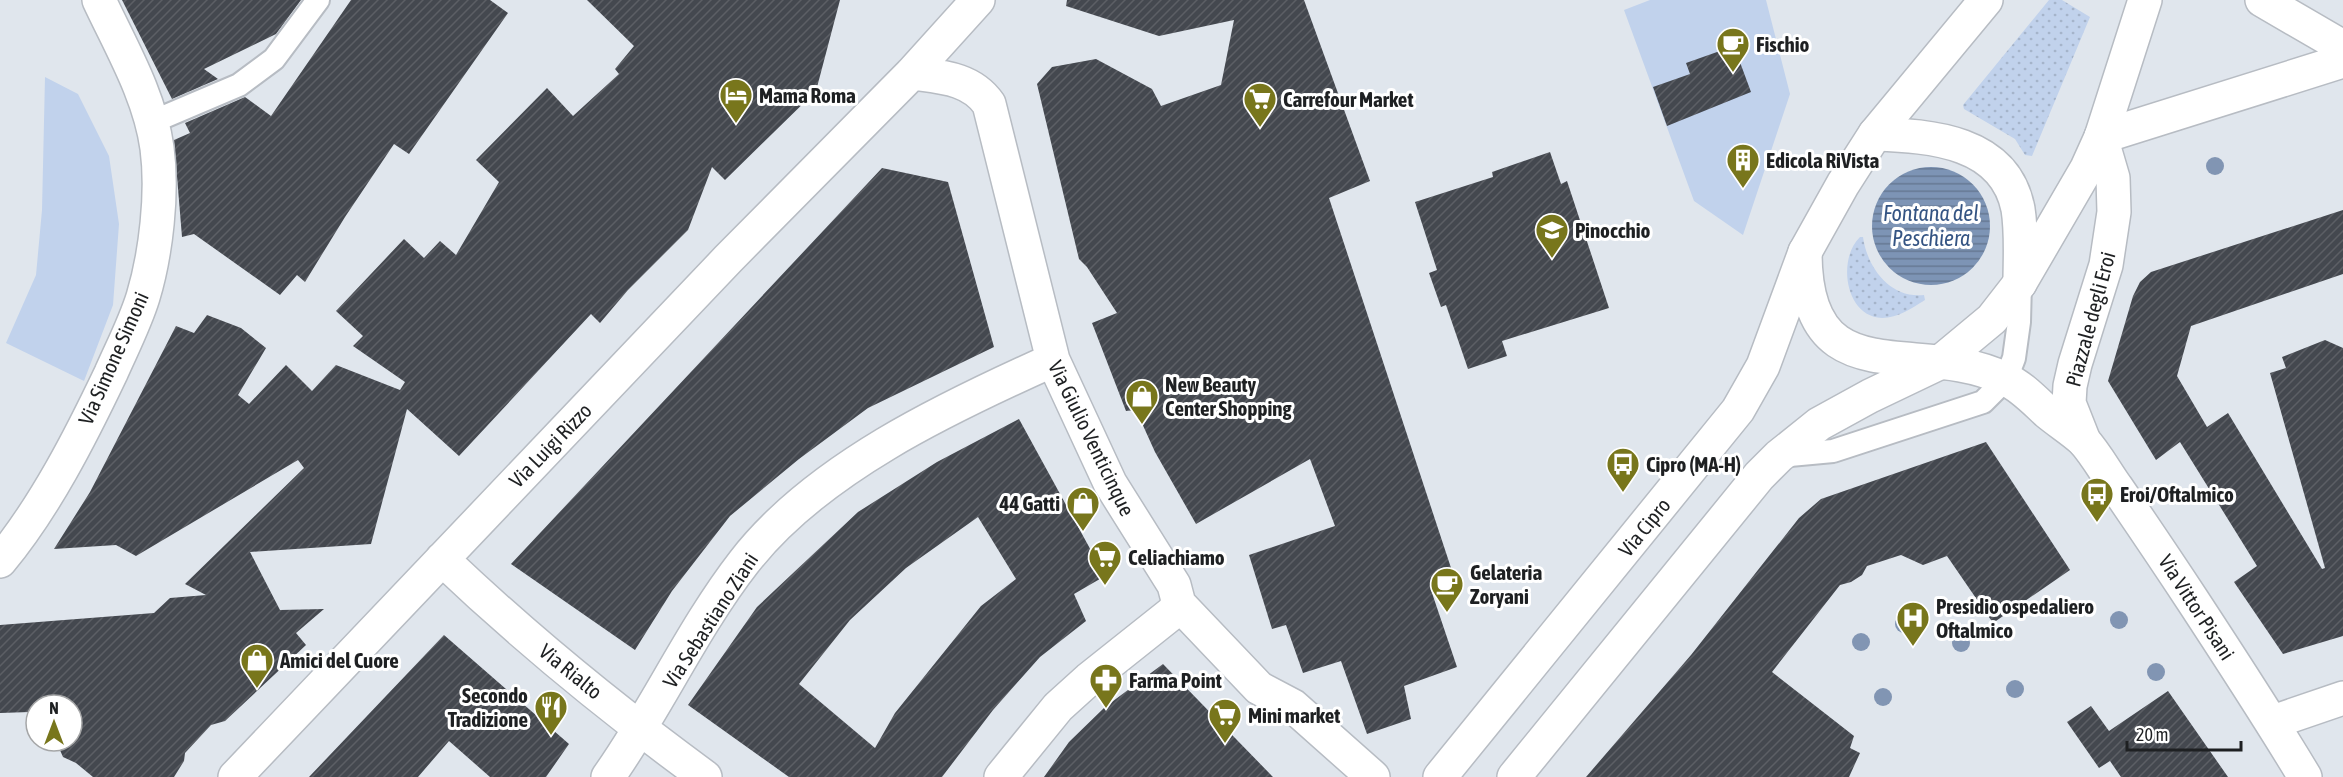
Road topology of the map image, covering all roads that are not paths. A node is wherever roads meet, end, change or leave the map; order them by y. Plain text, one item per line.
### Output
1 (99, 0) edge
2 (318, 0) edge
3 (2145, 0) edge
4 (2262, 0) edge
5 (974, 1) edge
6 (1982, 2) edge
7 (2343, 47) edge
8 (2343, 61) edge
9 (912, 73) junction
10 (152, 122) junction
11 (1875, 134) junction
12 (2101, 136) junction
13 (1805, 252) junction
14 (2020, 283) junction
15 (1053, 360) junction
16 (1940, 363) junction
17 (2006, 379) junction
18 (2084, 441) junction
19 (1779, 456) junction
20 (442, 559) junction
21 (0, 561) edge
22 (1179, 604) junction
23 (2343, 698) edge
24 (2272, 722) junction
25 (641, 729) junction
26 (235, 777) edge
27 (608, 777) edge
28 (705, 777) edge
29 (1001, 777) edge
30 (1373, 777) edge
31 (1440, 777) edge
32 (1514, 777) edge
33 (2305, 777) edge

1 - 10 street, Via Simone Simoni
2 - 10 lane
3 - 12 street
4 - 7 street
5 - 9 street, Via Luigi Rizzo
6 - 11 street
8 - 12 street
9 - 15 street, Via Giulio Venticinque
9 - 20 street, Via Luigi Rizzo
10 - 21 street, Via Simone Simoni
11 - 13 street
11 - 14 street
12 - 14 street
12 - 18 street, Piazzale degli Eroi
13 - 16 street, Piazzale degli Eroi
13 - 31 street, Via Cipro
14 - 16 street
14 - 17 lane
15 - 22 street, Via Giulio Venticinque
15 - 25 street, Via Sebastiano Ziani
16 - 17 street, Piazzale degli Eroi
16 - 19 street
17 - 18 street, Piazzale degli Eroi
17 - 19 lane
18 - 24 street, Via Vittor Pisani
19 - 32 street
20 - 25 street, Via Rialto
20 - 26 street, Via Luigi Rizzo
22 - 29 street
22 - 30 street, Via Giulio Venticinque
23 - 24 street
24 - 33 street, Via Vittor Pisani
25 - 27 street, Via Sebastiano Ziani
25 - 28 street, Via Rialto

